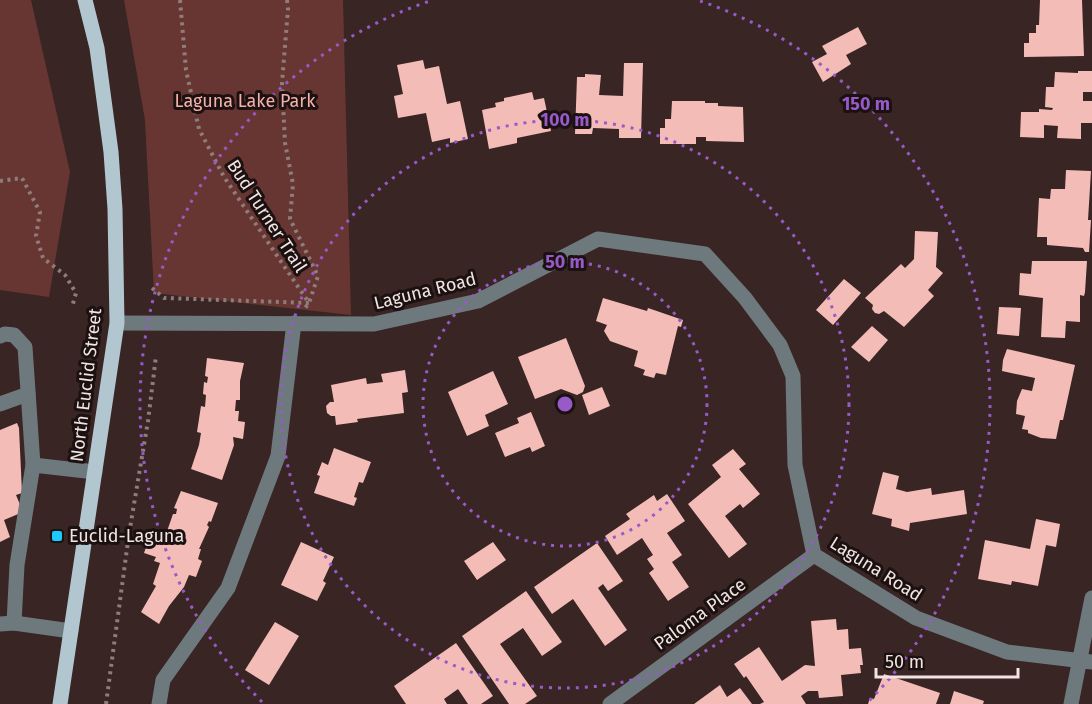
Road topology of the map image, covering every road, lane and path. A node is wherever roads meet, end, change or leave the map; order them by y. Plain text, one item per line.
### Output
1 (85, 0) edge
2 (180, 0) edge
3 (287, 0) edge
4 (0, 181) edge
5 (152, 288) dead end
6 (309, 303) junction
7 (72, 307) dead end
8 (117, 323) junction
9 (294, 323) junction
10 (0, 336) edge
11 (156, 356) dead end
12 (28, 394) junction
13 (0, 404) edge
14 (33, 465) junction
15 (95, 472) junction
16 (814, 555) junction
17 (1092, 598) edge
18 (7, 624) edge
19 (71, 631) junction
20 (1086, 662) edge
21 (60, 704) edge
22 (106, 704) edge
23 (159, 704) edge
24 (610, 704) edge
25 (1071, 704) edge

1 - 8 main road, North Euclid Street
2 - 6 path, Bud Turner Trail
3 - 6 path
4 - 7 path
5 - 6 path, Bud Turner Trail
6 - 9 path
8 - 9 street, Laguna Road
8 - 15 main road, North Euclid Street
9 - 16 street, Laguna Road
9 - 23 street
10 - 12 street
11 - 22 path
12 - 13 street
12 - 14 street
14 - 15 street
14 - 18 street
15 - 19 main road, North Euclid Street
16 - 20 street, Laguna Road
16 - 24 street, Paloma Place
17 - 20 street
18 - 19 street
19 - 21 main road, North Euclid Street
20 - 25 street

